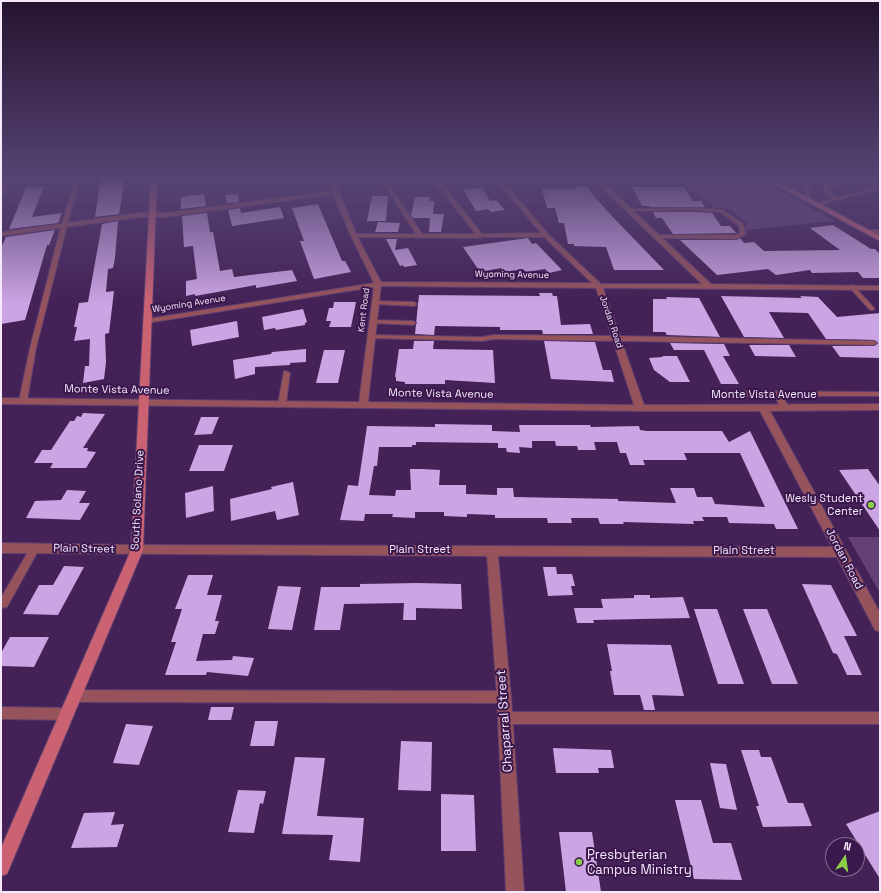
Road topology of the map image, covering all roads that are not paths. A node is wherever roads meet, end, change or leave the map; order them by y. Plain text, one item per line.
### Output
1 (66, 220) edge
2 (108, 220) edge
3 (152, 220) edge
4 (347, 220) edge
5 (409, 220) edge
6 (467, 220) edge
7 (533, 220) edge
8 (638, 220) edge
9 (733, 220) edge
10 (847, 220) edge
11 (64, 226) junction
12 (870, 232) junction
13 (880, 232) edge
14 (1, 234) edge
15 (546, 235) junction
16 (354, 236) junction
17 (420, 236) junction
18 (480, 236) junction
19 (656, 236) junction
20 (880, 239) edge
21 (378, 284) junction
22 (599, 286) junction
23 (708, 286) junction
24 (852, 287) junction
25 (880, 288) edge
26 (375, 303) junction
27 (414, 304) dead end
28 (872, 309) dead end
29 (148, 321) junction
30 (373, 322) junction
31 (413, 323) dead end
32 (371, 337) junction
33 (616, 338) junction
34 (874, 343) dead end
35 (286, 373) dead end
36 (717, 393) dead end
37 (776, 394) junction
38 (880, 394) edge
39 (1, 401) edge
40 (23, 401) junction
41 (143, 402) junction
42 (282, 404) junction
43 (363, 405) junction
44 (763, 407) junction
45 (785, 407) junction
46 (640, 408) junction
47 (880, 408) edge
48 (1, 548) edge
49 (35, 548) junction
50 (137, 550) junction
51 (492, 550) junction
52 (839, 552) junction
53 (3, 604) dead end
54 (880, 626) edge
55 (74, 696) junction
56 (504, 697) junction
57 (1, 713) edge
58 (67, 714) junction
59 (505, 718) junction
60 (880, 718) edge
61 (1, 868) edge
62 (515, 892) edge

1 - 11 lane
2 - 11 street
3 - 29 street, South Solano Drive
4 - 16 street, Kent Road
5 - 17 lane
6 - 18 street
7 - 15 street, Jordan Road
8 - 19 street
9 - 19 lane
10 - 12 street
11 - 14 street
11 - 40 lane
12 - 13 street
12 - 20 street
15 - 18 street
15 - 22 street, Jordan Road
16 - 17 lane
16 - 21 street, Kent Road
17 - 18 lane
19 - 23 street
21 - 22 street, Wyoming Avenue
21 - 26 street, Kent Road
21 - 29 street, Wyoming Avenue
22 - 23 street, Wyoming Avenue
22 - 33 street, Jordan Road
23 - 24 street, Wyoming Avenue
24 - 25 street, Wyoming Avenue
24 - 28 lane
26 - 27 lane
26 - 30 street, Kent Road
29 - 41 street, South Solano Drive
30 - 31 lane
30 - 32 street, Kent Road
32 - 33 lane
32 - 43 street, Kent Road
33 - 34 lane
33 - 46 street, Jordan Road
35 - 42 lane
36 - 37 lane
37 - 38 lane
37 - 45 lane
39 - 40 street, Monte Vista Avenue
40 - 41 street, Monte Vista Avenue
41 - 42 street, Monte Vista Avenue
41 - 50 street, South Solano Drive
42 - 43 street, Monte Vista Avenue
43 - 46 street, Monte Vista Avenue
44 - 45 street, Monte Vista Avenue
44 - 46 street, Monte Vista Avenue
44 - 52 street, Jordan Road
45 - 47 street, Monte Vista Avenue
48 - 49 street, Plain Street
49 - 50 street, Plain Street
49 - 53 lane
50 - 51 street, Plain Street
50 - 55 street, South Solano Drive
51 - 52 street, Plain Street
51 - 56 street, Chaparral Street
52 - 54 street, Jordan Road
55 - 56 lane
55 - 58 street, South Solano Drive
56 - 59 street, Chaparral Street
57 - 58 lane
58 - 61 street, South Solano Drive
59 - 60 lane
59 - 62 street, Chaparral Street

